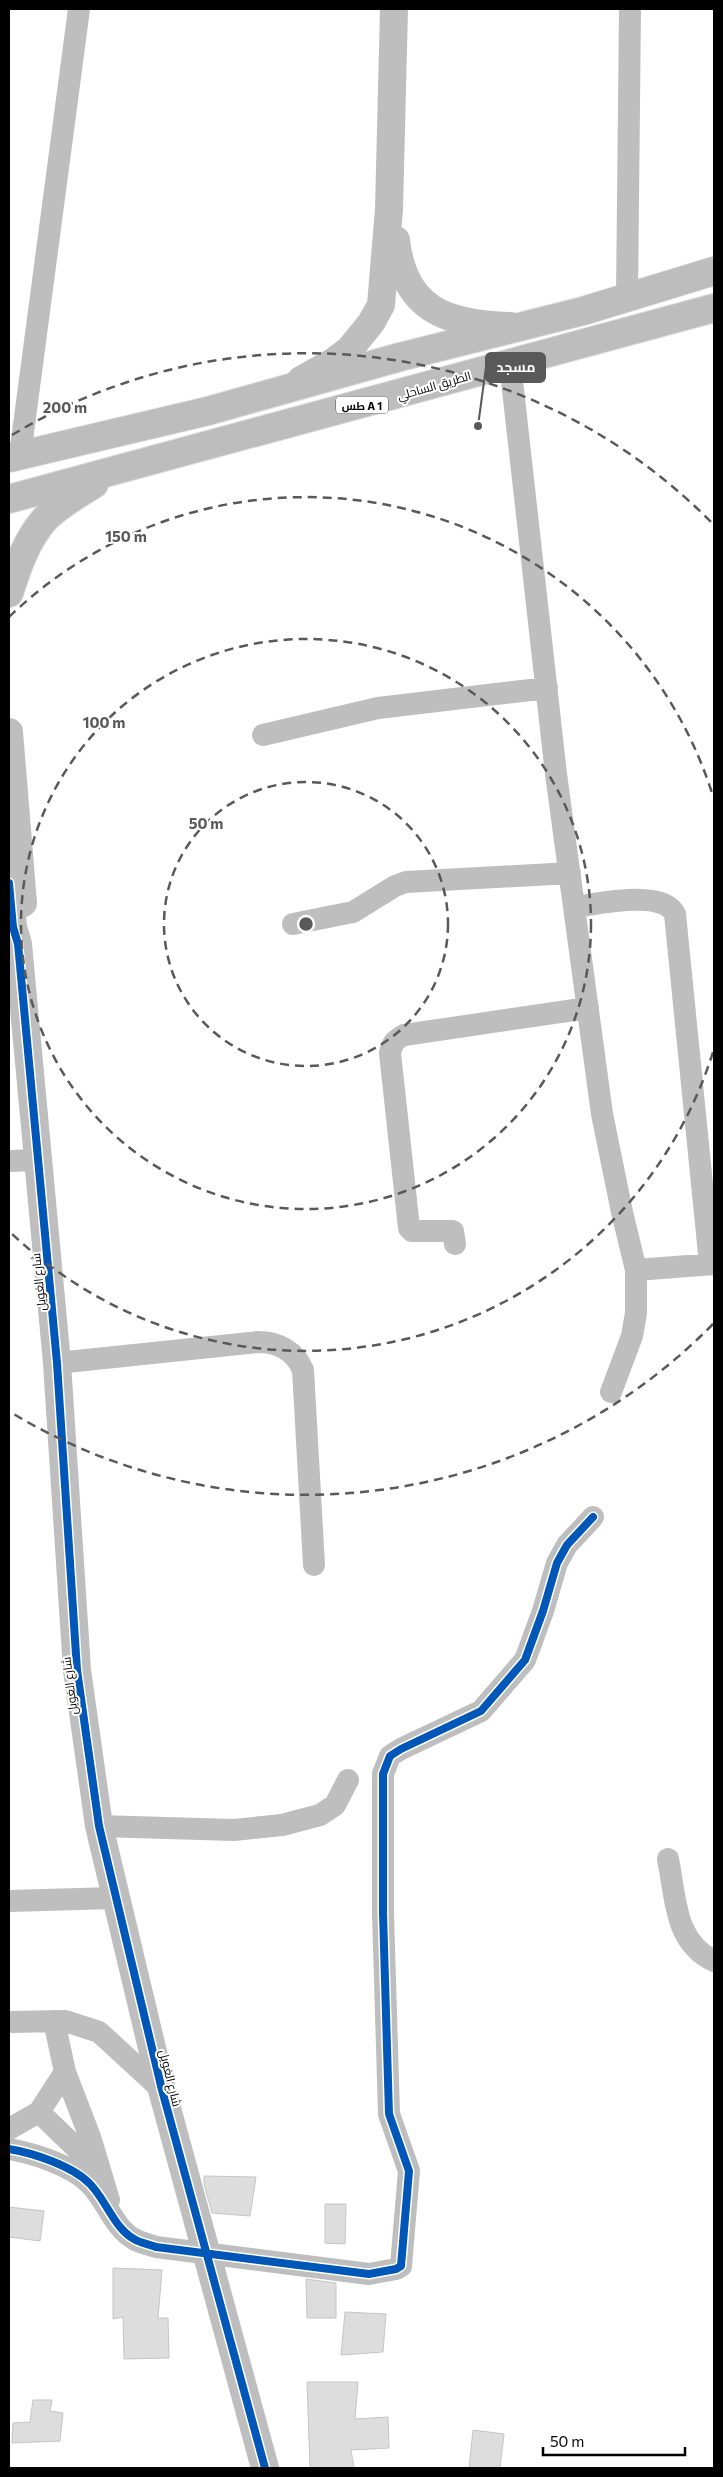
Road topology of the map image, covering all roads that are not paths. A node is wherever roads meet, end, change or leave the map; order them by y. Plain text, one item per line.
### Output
1 (79, 9) edge
2 (394, 9) edge
3 (630, 9) edge
4 (389, 209) junction
5 (714, 271) edge
6 (628, 297) junction
7 (714, 308) edge
8 (520, 327) junction
9 (510, 363) junction
10 (284, 390) junction
11 (14, 456) edge
12 (116, 470) junction
13 (9, 499) edge
14 (9, 593) edge
15 (547, 688) junction
16 (9, 732) edge
17 (263, 735) dead end
18 (570, 873) junction
19 (9, 883) edge
20 (574, 907) junction
21 (293, 924) dead end
22 (18, 944) junction
23 (588, 1008) junction
24 (37, 1160) junction
25 (9, 1161) edge
26 (455, 1244) dead end
27 (712, 1264) edge
28 (636, 1270) junction
29 (57, 1363) junction
30 (611, 1392) dead end
31 (593, 1517) dead end
32 (314, 1565) dead end
33 (348, 1780) dead end
34 (99, 1826) junction
35 (668, 1860) dead end
36 (114, 1898) junction
37 (9, 1901) edge
38 (714, 1961) edge
39 (54, 2021) junction
40 (9, 2022) edge
41 (65, 2072) junction
42 (162, 2090) junction
43 (39, 2112) junction
44 (9, 2129) edge
45 (9, 2149) edge
46 (100, 2171) junction
47 (113, 2216) junction
48 (206, 2252) junction
49 (265, 2468) edge

1 - 11 street
2 - 4 street
3 - 6 street
4 - 8 street
4 - 10 street
5 - 6 highway
6 - 8 highway
7 - 9 highway, الطريق الساحلي / طس A 1
8 - 10 highway
9 - 12 highway, الطريق الساحلي / طس A 1
9 - 15 street
10 - 11 highway
12 - 13 highway, الطريق الساحلي / طس A 1
12 - 14 highway
15 - 17 street
15 - 18 street
16 - 22 street, شارع الغويل
18 - 20 street
18 - 21 street
19 - 22 street, شارع الغويل
20 - 23 street
20 - 27 street
22 - 24 street, شارع الغويل
23 - 26 street
23 - 28 street
24 - 25 street
24 - 29 street, شارع الغويل
27 - 28 street
28 - 30 street
29 - 32 street
29 - 34 street, شارع الغويل
31 - 48 street
33 - 34 street
34 - 36 street, شارع الغويل
35 - 38 street
36 - 37 street
36 - 42 street, شارع الغويل
39 - 40 street
39 - 41 street
39 - 42 street
41 - 43 street
41 - 46 street
42 - 48 street, شارع الغويل
43 - 44 street
43 - 46 street
45 - 47 street
46 - 47 street
47 - 48 street
48 - 49 street, شارع الغويل

